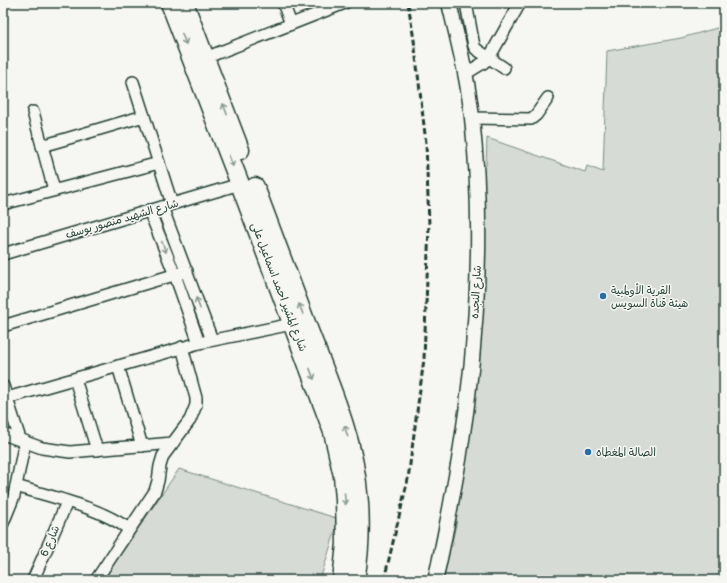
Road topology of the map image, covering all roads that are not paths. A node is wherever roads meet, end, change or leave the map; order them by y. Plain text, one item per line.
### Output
1 (283, 3) edge
2 (345, 3) edge
3 (466, 3) edge
4 (520, 3) edge
5 (177, 4) edge
6 (450, 4) edge
7 (291, 24) junction
8 (205, 58) junction
9 (488, 58) junction
10 (504, 68) dead end
11 (465, 74) junction
12 (133, 82) dead end
13 (548, 98) dead end
14 (33, 112) dead end
15 (144, 116) junction
16 (472, 118) junction
17 (42, 146) junction
18 (159, 163) junction
19 (240, 184) junction
20 (54, 190) junction
21 (3, 204) edge
22 (167, 205) junction
23 (149, 210) junction
24 (3, 254) edge
25 (187, 271) junction
26 (175, 275) junction
27 (292, 324) junction
28 (3, 326) edge
29 (212, 340) junction
30 (199, 343) junction
31 (182, 347) junction
32 (118, 366) junction
33 (75, 379) junction
34 (3, 386) edge
35 (7, 398) junction
36 (3, 434) edge
37 (22, 440) junction
38 (173, 443) junction
39 (142, 446) junction
40 (97, 450) junction
41 (345, 452) junction
42 (16, 486) junction
43 (67, 502) junction
44 (7, 503) edge
45 (3, 523) edge
46 (129, 530) junction
47 (33, 580) edge
48 (96, 580) edge
49 (342, 580) edge
50 (355, 580) edge
51 (435, 580) edge

1 - 7 street
2 - 7 street
3 - 9 street
4 - 9 street
5 - 8 main road, شارع المشير احمد اسماعيل على
5 -> 19 main road, شارع المشير احمد اسماعيل على
6 - 11 street, شارع النجده
7 - 8 street
41 -> 8 main road, شارع المشير احمد اسماعيل على
9 - 10 street
9 - 11 street
11 - 16 street, شارع النجده
12 - 15 street
13 - 16 street
14 - 17 street
15 - 17 street
15 - 18 street
16 - 51 street, شارع النجده
17 - 20 street
18 - 20 street
18 - 22 street
19 - 22 street, شارع الشهيد منصور يوسف
19 - 27 main road, شارع المشير احمد اسماعيل على
20 - 21 street
22 - 23 street, شارع الشهيد منصور يوسف
22 - 25 street
23 - 24 street, شارع الشهيد منصور يوسف
23 -> 26 street
25 - 26 street
29 -> 25 street
26 - 28 street
26 - 30 street
27 - 29 street
27 -> 41 main road, شارع المشير احمد اسماعيل على
29 - 30 street
30 - 31 street
31 - 32 street
31 - 38 street
32 - 33 street
32 - 39 street
33 - 35 street
33 - 40 street
34 - 35 street
35 - 37 street
36 - 37 street
37 - 40 street
37 - 42 street
38 - 39 street
38 - 46 street
39 - 40 street
41 -> 49 main road, شارع المشير احمد اسماعيل على
41 - 50 main road, شارع المشير احمد اسماعيل على
42 - 43 street
42 - 44 street
43 - 46 street
43 - 47 street, شارع 6
44 - 45 street
46 - 48 street

